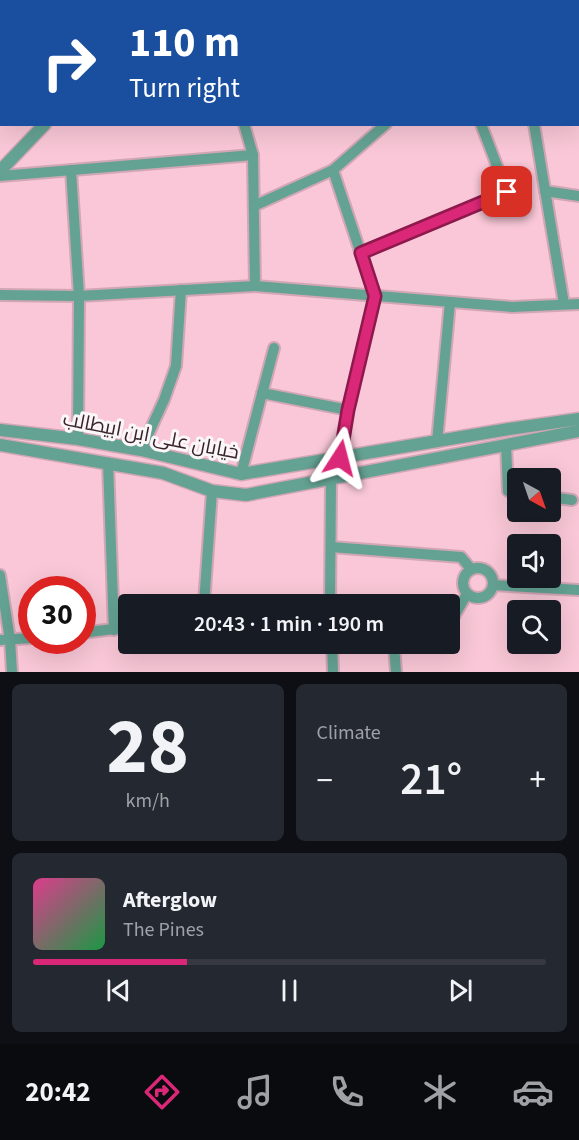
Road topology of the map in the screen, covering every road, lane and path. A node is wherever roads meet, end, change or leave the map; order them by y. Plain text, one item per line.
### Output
1 (43, 126) edge
2 (245, 126) edge
3 (384, 126) edge
4 (482, 126) edge
5 (534, 126) edge
6 (253, 155) junction
7 (71, 170) junction
8 (333, 170) junction
9 (0, 171) edge
10 (0, 176) edge
11 (545, 191) junction
12 (579, 196) edge
13 (254, 206) junction
14 (361, 253) junction
15 (255, 286) junction
16 (181, 290) junction
17 (0, 295) edge
18 (79, 296) junction
19 (375, 296) junction
20 (450, 302) junction
21 (564, 304) junction
22 (579, 304) edge
23 (274, 348) dead end
24 (262, 393) junction
25 (348, 410) junction
26 (579, 419) edge
27 (0, 430) edge
28 (579, 431) edge
29 (21, 432) junction
30 (78, 440) junction
31 (437, 442) junction
32 (0, 445) edge
33 (506, 445) junction
34 (17, 447) junction
35 (141, 450) junction
36 (380, 452) junction
37 (340, 458) junction
38 (108, 463) junction
39 (507, 468) edge
40 (380, 470) junction
41 (241, 474) junction
42 (331, 480) junction
43 (212, 491) junction
44 (561, 498) edge
45 (572, 500) dead end
46 (331, 547) junction
47 (471, 569) junction
48 (0, 575) edge
49 (493, 585) junction
50 (579, 590) edge
51 (205, 594) edge
52 (330, 594) edge
53 (467, 594) junction
54 (460, 606) edge
55 (118, 629) edge
56 (114, 630) junction
57 (96, 632) edge
58 (5, 640) edge
59 (332, 654) edge
60 (395, 654) edge
61 (12, 672) edge
62 (333, 672) edge
63 (396, 672) edge

1 - 9 street
2 - 6 street
3 - 8 street
4 - 14 street
5 - 11 street
6 - 7 street
6 - 13 street
7 - 10 street
7 - 18 street
8 - 13 street
8 - 14 street
11 - 12 street
11 - 21 street
13 - 15 street
14 - 19 street
15 - 16 street
15 - 19 street
16 - 18 street
16 - 35 street
17 - 18 street
18 - 30 street
19 - 20 street
19 - 25 street
20 - 21 street
20 - 31 street
21 - 22 street
23 - 24 street
24 - 25 street
24 - 41 street
25 - 37 street
26 - 31 street, خیابان علی ابن ابیطالب
27 - 29 street, خیابان علی ابن ابیطالب
28 - 33 street, خیابان علی ابن ابیطالب
29 - 30 street, خیابان علی ابن ابیطالب
29 - 34 street
30 - 35 street, خیابان علی ابن ابیطالب
31 - 36 street, خیابان علی ابن ابیطالب
32 - 34 street, خیابان علی ابن ابیطالب
33 - 39 street
33 - 40 street, خیابان علی ابن ابیطالب
34 - 38 street, خیابان علی ابن ابیطالب
35 - 41 street, خیابان علی ابن ابیطالب
36 - 37 street, خیابان علی ابن ابیطالب
36 - 40 street
37 - 41 street, خیابان علی ابن ابیطالب
38 - 43 street, خیابان علی ابن ابیطالب
38 - 56 street
40 - 42 street, خیابان علی ابن ابیطالب
42 - 43 street, خیابان علی ابن ابیطالب
42 - 46 street
43 - 51 street
44 - 45 street
46 - 47 street
46 - 52 street
47 - 49 street
47 - 53 street
48 - 58 street
49 - 50 street
49 - 53 street
53 - 54 street
55 - 56 street
56 - 57 street
58 - 61 street
59 - 62 street
60 - 63 street

